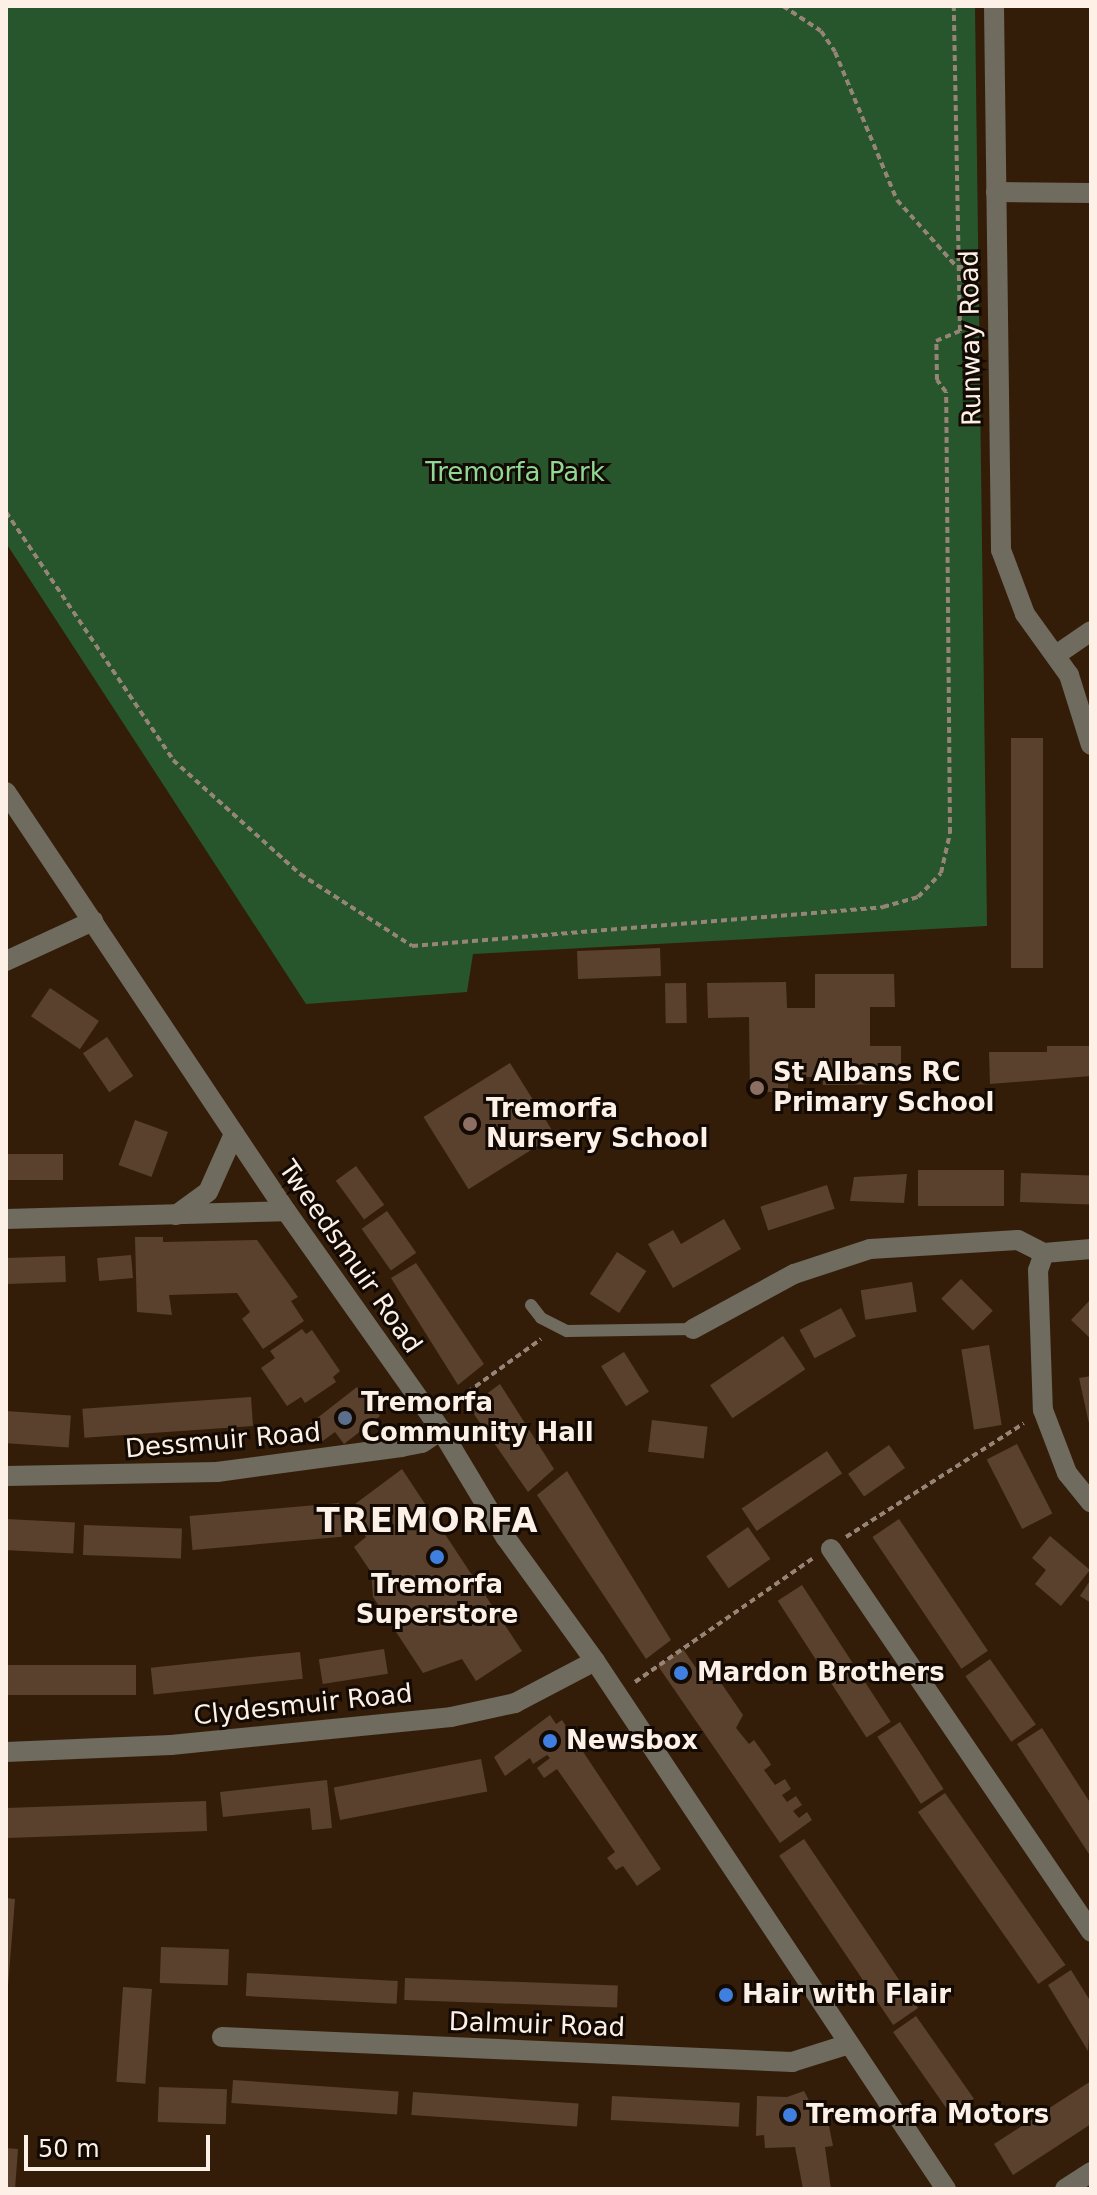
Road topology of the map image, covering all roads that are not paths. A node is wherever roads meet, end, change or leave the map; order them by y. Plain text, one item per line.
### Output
1 (994, 6) edge
2 (996, 192) junction
3 (1091, 193) edge
4 (1091, 631) edge
5 (1056, 655) junction
6 (1091, 745) edge
7 (6, 792) edge
8 (93, 921) junction
9 (6, 961) edge
10 (234, 1134) junction
11 (286, 1211) junction
12 (176, 1215) junction
13 (6, 1219) edge
14 (1091, 1249) edge
15 (1044, 1253) junction
16 (531, 1305) dead end
17 (693, 1329) joint
18 (436, 1424) junction
19 (6, 1476) edge
20 (1091, 1503) edge
21 (831, 1549) road end
22 (595, 1661) junction
23 (6, 1752) edge
24 (1091, 1932) edge
25 (222, 2037) dead end
26 (846, 2045) junction
27 (1091, 2172) edge
28 (946, 2189) edge
29 (1065, 2189) edge

1 - 2 street, Runway Road
2 - 3 street
2 - 5 street, Runway Road
4 - 5 street
5 - 6 street, Runway Road
7 - 8 street, Tweedsmuir Road
8 - 9 street
8 - 10 street, Tweedsmuir Road
10 - 11 street, Tweedsmuir Road
10 - 12 street
11 - 12 street
11 - 18 street, Tweedsmuir Road
12 - 13 street
14 - 15 street
15 - 17 street
15 - 20 street
16 - 17 lane
18 - 19 street, Dessmuir Road
18 - 22 street, Tweedsmuir Road
21 - 24 street
22 - 23 street, Clydesmuir Road
22 - 26 street, Tweedsmuir Road
25 - 26 street, Dalmuir Road
26 - 28 street, Tweedsmuir Road
27 - 29 street

